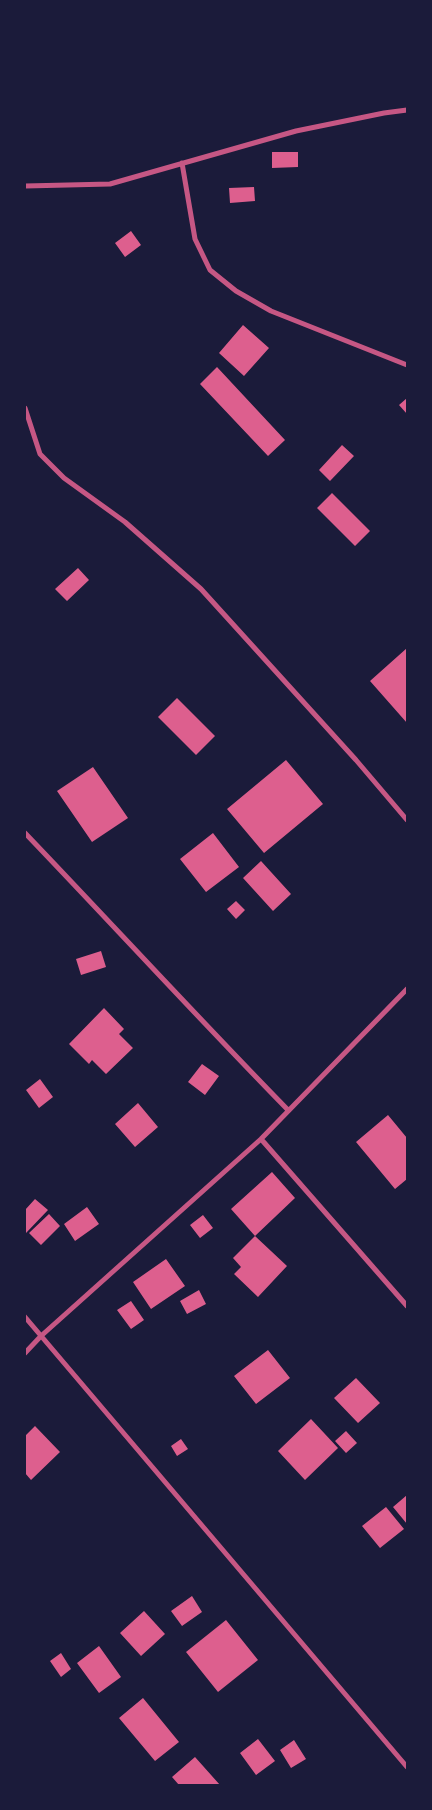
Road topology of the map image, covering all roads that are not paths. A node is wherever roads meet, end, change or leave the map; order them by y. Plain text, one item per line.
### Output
1 (407, 110) edge
2 (182, 163) junction
3 (25, 186) edge
4 (407, 364) edge
5 (25, 408) edge
6 (407, 820) edge
7 (25, 833) edge
8 (407, 988) edge
9 (288, 1110) junction
10 (261, 1139) junction
11 (407, 1306) edge
12 (25, 1317) edge
13 (41, 1336) junction
14 (25, 1354) edge
15 (407, 1767) edge

1 - 2 street
2 - 3 street
2 - 4 street
5 - 6 street
7 - 9 street
8 - 9 street
9 - 10 street
10 - 11 street
10 - 13 street
12 - 13 street
13 - 14 street
13 - 15 street

